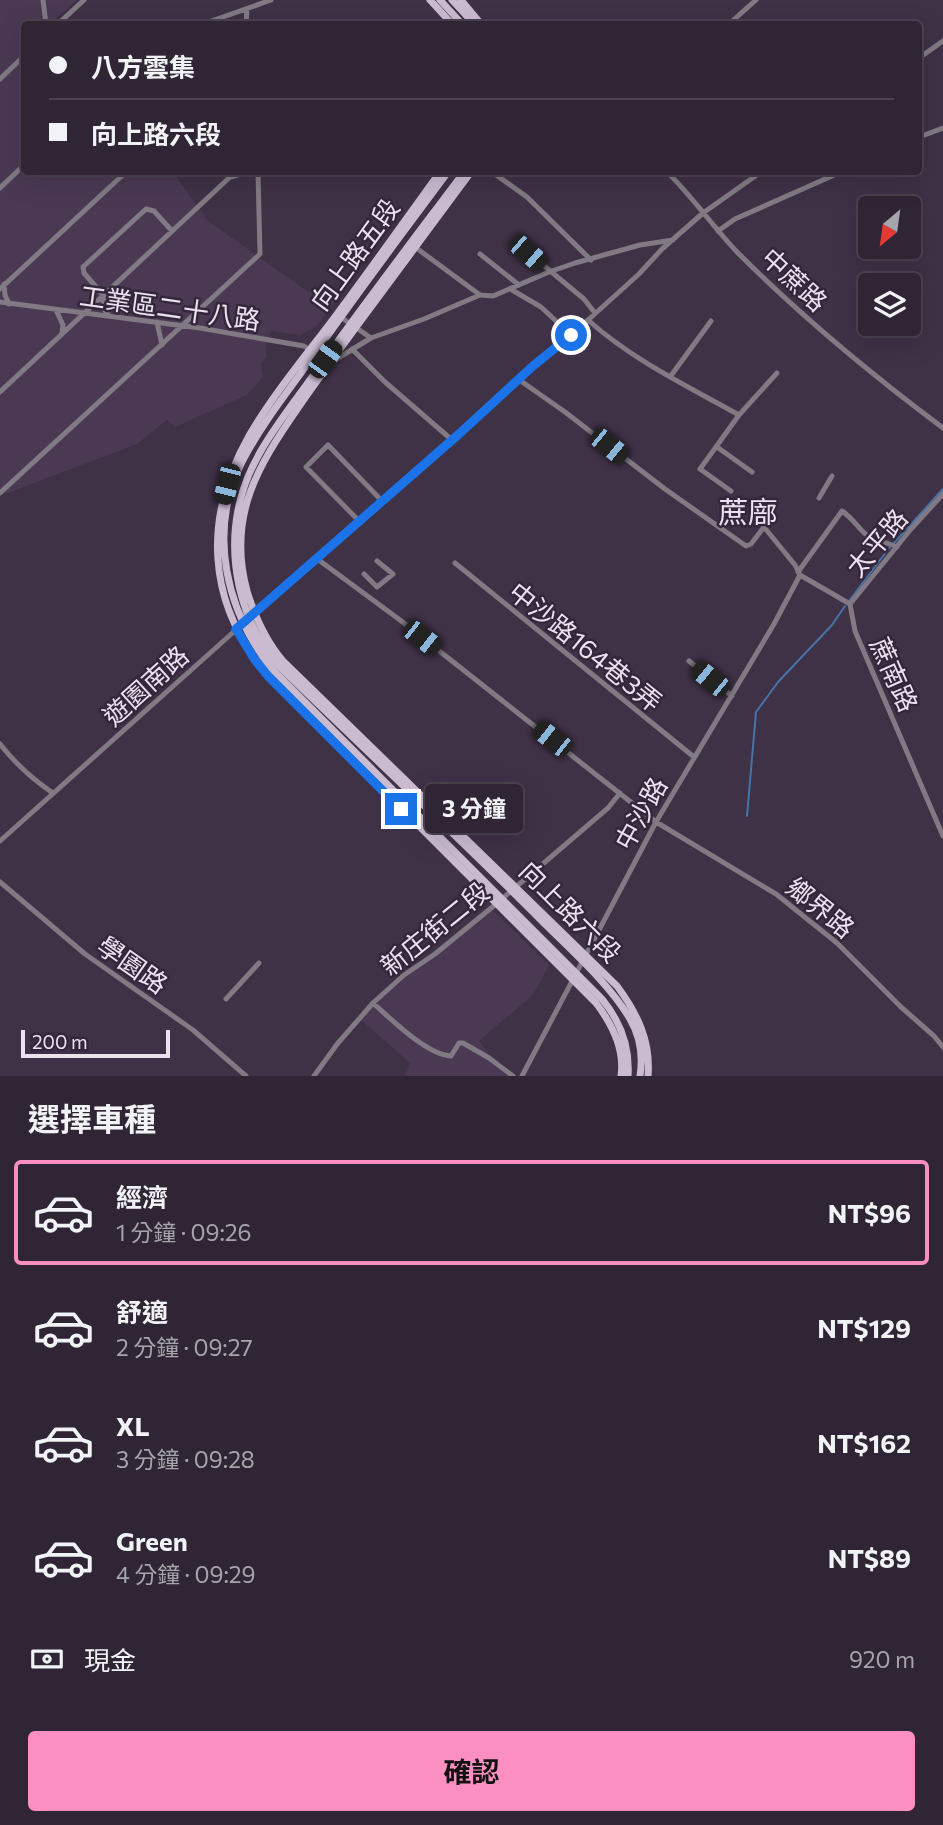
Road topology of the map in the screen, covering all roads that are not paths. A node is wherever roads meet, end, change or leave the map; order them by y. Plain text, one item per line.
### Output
1 (43, 0) edge
2 (84, 0) edge
3 (271, 0) edge
4 (430, 0) edge
5 (440, 0) edge
6 (452, 0) edge
7 (461, 0) edge
8 (756, 0) edge
9 (247, 9) junction
10 (46, 21) edge
11 (61, 21) edge
12 (212, 21) edge
13 (246, 21) edge
14 (450, 21) edge
15 (460, 21) edge
16 (471, 21) edge
17 (478, 21) edge
18 (732, 21) edge
19 (943, 40) edge
20 (922, 56) edge
21 (21, 59) edge
22 (0, 79) edge
23 (943, 128) edge
24 (922, 136) edge
25 (21, 168) edge
26 (123, 175) edge
27 (238, 175) edge
28 (258, 175) edge
29 (438, 175) edge
30 (446, 175) edge
31 (462, 175) edge
32 (469, 175) edge
33 (496, 175) edge
34 (670, 175) edge
35 (757, 175) edge
36 (834, 175) edge
37 (0, 188) edge
38 (704, 213) junction
39 (172, 231) junction
40 (718, 231) junction
41 (673, 240) junction
42 (519, 245) dead end
43 (415, 247) junction
44 (480, 254) dead end
45 (591, 260) junction
46 (549, 272) junction
47 (519, 285) junction
48 (2, 286) edge
49 (512, 290) junction
50 (103, 295) junction
51 (480, 295) junction
52 (0, 302) edge
53 (9, 304) junction
54 (200, 307) junction
55 (56, 310) junction
56 (84, 313) junction
57 (595, 313) junction
58 (109, 316) junction
59 (339, 316) junction
60 (588, 320) junction
61 (711, 321) dead end
62 (157, 322) junction
63 (181, 326) junction
64 (353, 326) junction
65 (200, 328) junction
66 (571, 335) junction
67 (61, 336) junction
68 (371, 338) junction
69 (162, 345) junction
70 (352, 349) junction
71 (313, 351) junction
72 (327, 361) junction
73 (777, 373) dead end
74 (670, 377) junction
75 (518, 379) junction
76 (0, 392) edge
77 (738, 415) junction
78 (943, 428) edge
79 (452, 440) junction
80 (717, 447) junction
81 (752, 472) dead end
82 (832, 476) dead end
83 (731, 491) dead end
84 (0, 493) edge
85 (943, 494) edge
86 (819, 498) dead end
87 (382, 501) junction
88 (359, 521) junction
89 (897, 547) junction
90 (316, 558) junction
91 (377, 561) dead end
92 (455, 563) dead end
93 (364, 574) dead end
94 (799, 574) junction
95 (850, 604) junction
96 (245, 622) junction
97 (689, 662) dead end
98 (732, 696) junction
99 (0, 744) edge
100 (694, 757) junction
101 (53, 793) junction
102 (620, 793) junction
103 (656, 822) junction
104 (943, 835) edge
105 (0, 841) edge
106 (0, 882) edge
107 (514, 888) junction
108 (499, 901) junction
109 (584, 959) junction
110 (260, 963) dead end
111 (574, 974) junction
112 (226, 999) dead end
113 (373, 1003) junction
114 (943, 1047) edge
115 (246, 1076) edge
116 (314, 1076) edge
117 (513, 1076) edge
118 (522, 1076) edge
119 (621, 1076) edge
120 (628, 1076) edge
121 (640, 1076) edge
122 (648, 1076) edge

1 - 10 street
2 - 11 street
3 - 9 street
4 - 14 main road
5 - 15 main road
6 - 16 main road
7 - 17 main road
8 - 18 street
9 - 12 street
9 - 13 street
19 - 20 street
21 - 22 street
23 - 24 street
25 - 37 street
26 - 48 street
27 - 39 street
28 - 54 street
29 - 59 main road, 向上路五段
30 - 59 main road, 向上路五段
31 - 64 main road, 向上路五段
32 - 43 main road, 向上路五段
33 - 45 street
34 - 38 street, 中蔗路
35 - 38 street, 遊園南路
36 - 40 street
38 - 40 street, 中蔗路
38 - 41 street, 遊園南路
39 - 50 street
39 - 50 street
40 - 78 street, 中蔗路
41 - 45 street
41 - 57 street, 遊園南路
42 - 46 street
43 - 51 street
43 - 64 main road, 向上路五段
44 - 47 street
45 - 46 street
46 - 47 street
46 - 57 street
47 - 49 street
48 - 53 street
49 - 51 street
49 - 66 street
50 - 56 street
50 - 58 street
51 - 68 street
52 - 53 street, 工業區二十八路
53 - 55 street, 工業區二十八路
54 - 63 street
54 - 65 street
55 - 56 street, 工業區二十八路
55 - 67 street
56 - 58 street, 工業區二十八路
56 - 67 street
57 - 60 street, 遊園南路
58 - 62 street, 工業區二十八路
59 - 64 street
59 - 71 main road, 向上路五段
60 - 66 street, 遊園南路
60 - 74 street
61 - 74 street
62 - 63 street, 工業區二十八路
62 - 69 street
63 - 65 street, 工業區二十八路
63 - 69 street
64 - 68 street
64 - 72 main road, 向上路五段
65 - 71 street, 工業區二十八路
66 - 75 street, 遊園南路
67 - 76 street
68 - 70 street
69 - 84 street
70 - 72 street
70 - 79 street
71 - 72 street, 工業區二十八路
71 - 96 main road, 向上路五段
72 - 96 main road, 向上路五段
73 - 77 street
74 - 77 street
75 - 79 street, 遊園南路
75 - 94 street
77 - 80 street
79 - 87 street, 遊園南路
80 - 81 street
80 - 83 street
82 - 86 street
85 - 89 street, 太平路
87 - 88 street, 遊園南路
87 - 88 street
88 - 90 street, 遊園南路
89 - 94 street, 中沙路
89 - 95 street, 太平路
90 - 96 street, 遊園南路
90 - 102 street, 鄉界路
91 - 93 street
92 - 100 street, 中沙路164巷3弄
94 - 95 street, 太平路
94 - 98 street, 中沙路
95 - 104 street, 蔗南路
96 - 101 street, 遊園南路
96 - 107 main road, 向上路六段
96 - 108 main road, 向上路六段
97 - 98 street
98 - 100 street, 中沙路
99 - 101 street
100 - 103 street, 中沙路
101 - 105 street, 遊園南路
102 - 103 street, 鄉界路
102 - 107 street, 新庄街二段
103 - 109 street, 中沙路
103 - 114 street, 鄉界路
106 - 115 street, 學園路
107 - 108 street, 新庄街二段
107 - 109 main road, 向上路六段
108 - 111 main road, 向上路六段
108 - 113 street, 新庄街二段
109 - 111 street, 中沙路
109 - 121 main road, 向上路六段
109 - 122 main road, 向上路六段
110 - 112 street
111 - 118 street, 中沙路
111 - 119 main road, 向上路六段
111 - 120 main road, 向上路六段
113 - 116 street, 新庄街二段
113 - 117 street

